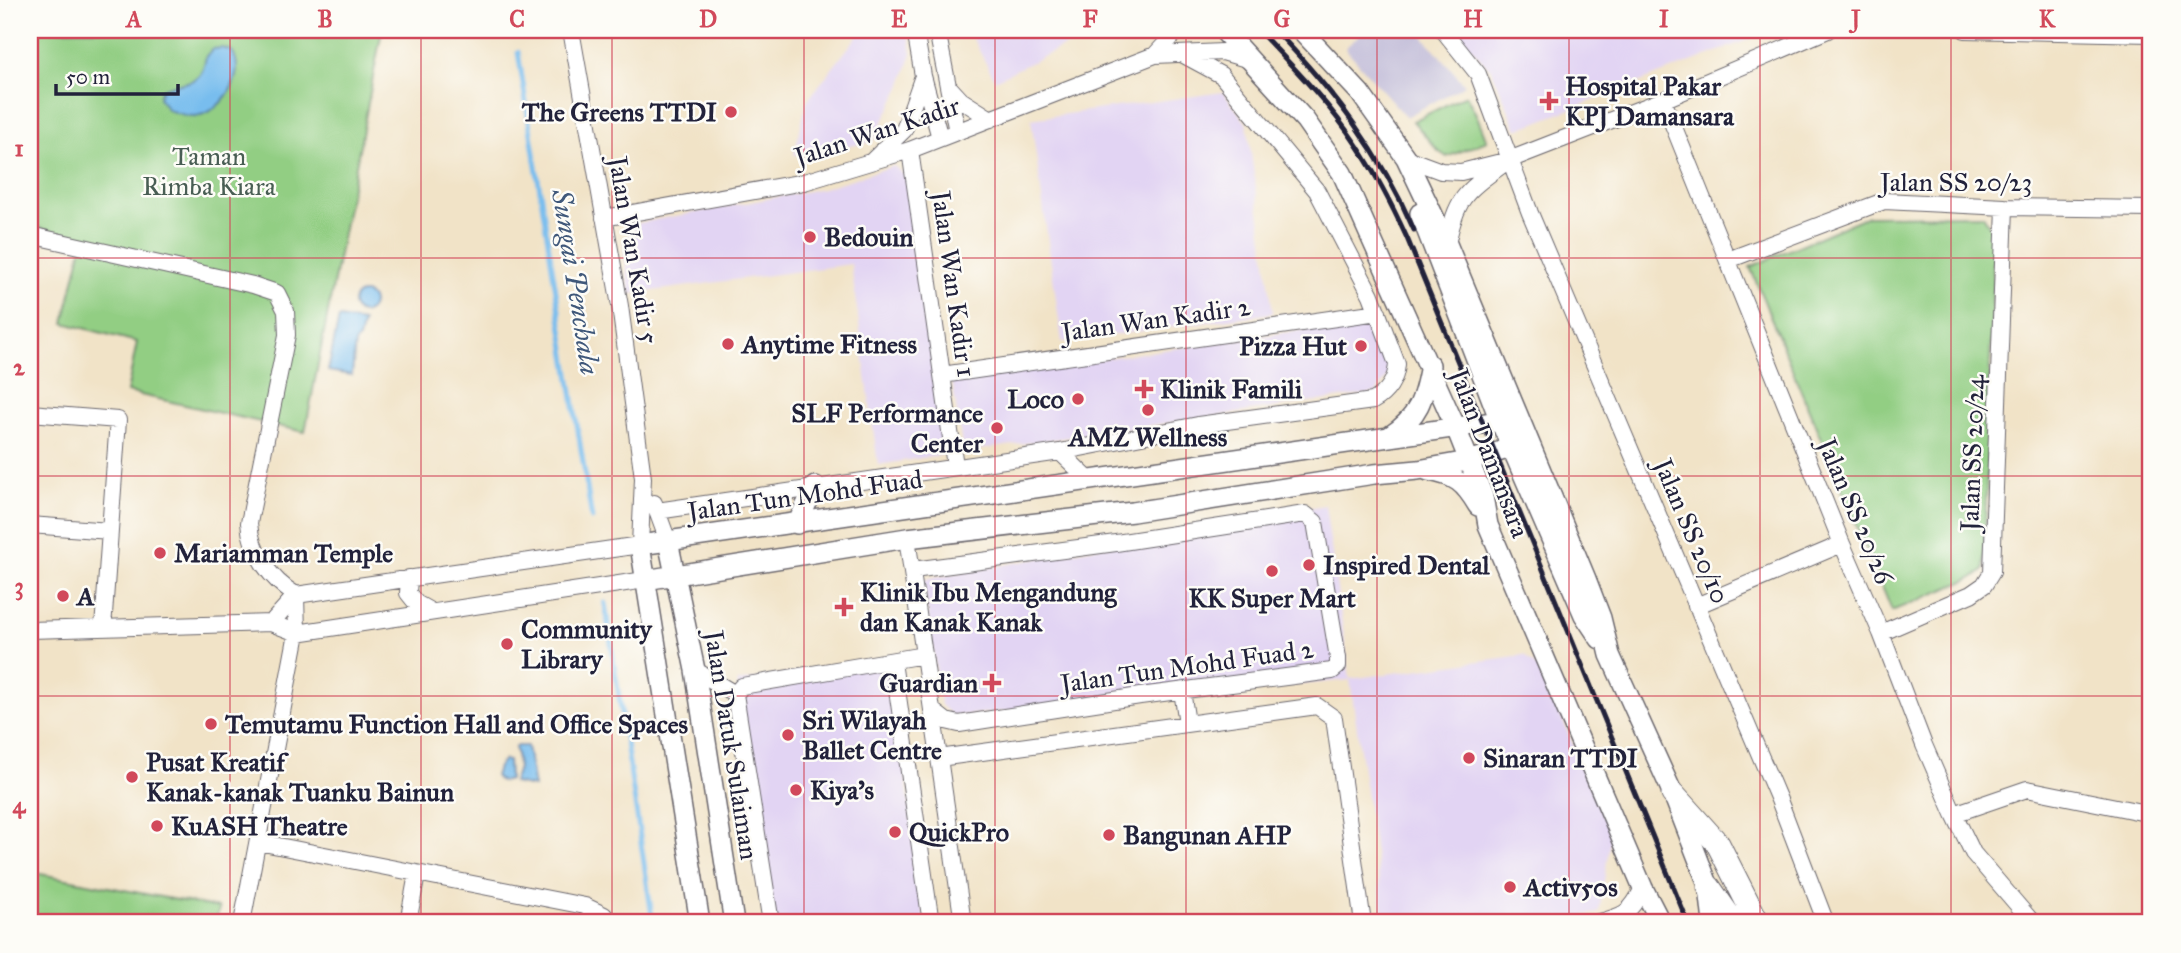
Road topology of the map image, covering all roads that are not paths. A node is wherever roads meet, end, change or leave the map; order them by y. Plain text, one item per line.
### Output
1 (571, 30) edge
2 (915, 30) edge
3 (937, 30) edge
4 (1178, 30) edge
5 (1223, 30) edge
6 (1301, 30) edge
7 (1443, 30) edge
8 (1826, 30) edge
9 (1965, 30) edge
10 (1974, 30) edge
11 (2151, 34) edge
12 (1182, 54) junction
13 (1155, 55) junction
14 (1251, 60) junction
15 (923, 76) junction
16 (947, 85) junction
17 (1663, 100) junction
18 (991, 119) junction
19 (957, 132) junction
20 (940, 138) junction
21 (910, 150) junction
22 (1406, 158) junction
23 (1509, 160) junction
24 (870, 163) junction
25 (2006, 207) junction
26 (2151, 209) edge
27 (604, 218) junction
28 (30, 234) edge
29 (1447, 244) junction
30 (1728, 260) junction
31 (1378, 312) junction
32 (1430, 365) junction
33 (942, 375) junction
34 (30, 413) edge
35 (1500, 421) junction
36 (1456, 428) junction
37 (1390, 437) junction
38 (1511, 448) junction
39 (1060, 452) junction
40 (1468, 461) junction
41 (955, 466) junction
42 (1418, 470) junction
43 (643, 478) junction
44 (1090, 481) junction
45 (815, 486) junction
46 (1289, 488) junction
47 (657, 510) junction
48 (1292, 515) junction
49 (805, 523) junction
50 (30, 525) edge
51 (1488, 526) junction
52 (110, 531) junction
53 (907, 538) junction
54 (668, 541) junction
55 (1842, 544) junction
56 (640, 545) junction
57 (718, 569) junction
58 (913, 570) junction
59 (677, 575) junction
60 (409, 578) junction
61 (645, 580) junction
62 (296, 595) junction
63 (1696, 606) junction
64 (432, 612) junction
65 (271, 624) junction
66 (687, 627) junction
67 (103, 628) junction
68 (30, 630) edge
69 (297, 633) junction
70 (1881, 633) junction
71 (924, 655) junction
72 (1610, 655) junction
73 (893, 662) junction
74 (695, 670) junction
75 (1182, 691) junction
76 (735, 694) junction
77 (1098, 703) junction
78 (932, 710) junction
79 (1187, 723) junction
80 (1103, 734) junction
81 (939, 758) junction
82 (1673, 794) junction
83 (1954, 814) junction
84 (2151, 814) edge
85 (258, 842) junction
86 (417, 874) junction
87 (1709, 887) junction
88 (1643, 888) junction
89 (242, 923) edge
90 (408, 923) edge
91 (610, 923) edge
92 (700, 923) edge
93 (734, 923) edge
94 (771, 923) edge
95 (931, 923) edge
96 (962, 923) edge
97 (1363, 923) edge
98 (1596, 923) edge
99 (1661, 923) edge
100 (1713, 923) edge
101 (1734, 923) edge
102 (1758, 923) edge
103 (1826, 923) edge
104 (2033, 923) edge

1 - 27 street, Jalan Wan Kadir 5
2 - 15 street
3 - 16 street
4 - 13 street, Jalan Wan Kadir
5 - 14 main road, Jalan Damansara
6 - 22 main road, Jalan Damansara
7 - 23 street, Jalan SS 20/10
8 - 17 street
9 - 10 street
10 - 11 street
12 - 13 street, Jalan Wan Kadir
12 - 14 street, Jalan Wan Kadir
12 - 31 street, Jalan Tun Mohd Fuad
13 - 18 street, Jalan Wan Kadir
14 - 32 main road, Jalan Damansara
15 - 20 street
15 - 24 street
16 - 18 street
16 - 19 street
17 - 23 street
17 - 30 street, Jalan SS 20/26
18 - 19 street, Jalan Wan Kadir
19 - 20 street, Jalan Wan Kadir
20 - 21 street, Jalan Wan Kadir
21 - 24 street, Jalan Wan Kadir
21 - 33 street, Jalan Wan Kadir 1
22 - 23 street
22 - 29 main road, Jalan Damansara
22 - 35 main road
23 - 29 street
23 - 63 street, Jalan SS 20/10
24 - 27 street, Jalan Wan Kadir
25 - 26 street, Jalan SS 20/23
25 - 30 street, Jalan SS 20/23
25 - 70 street, Jalan SS 20/24
27 - 43 street, Jalan Wan Kadir 5
28 - 62 street
29 - 72 main road, Jalan Damansara
30 - 55 street, Jalan SS 20/26
31 - 33 street, Jalan Wan Kadir 2
31 - 39 street, Jalan Tun Mohd Fuad
32 - 36 main road, Jalan Damansara
32 - 37 main road
33 - 41 street, Jalan Wan Kadir 1
34 - 52 street
35 - 36 main road, Jalan Tun Mohd Fuad
35 - 38 main road
36 - 37 main road, Jalan Tun Mohd Fuad
36 - 40 main road, Jalan Damansara
37 - 44 main road, Jalan Tun Mohd Fuad
38 - 40 main road
38 - 72 main road
39 - 41 street, Jalan Tun Mohd Fuad
39 - 44 street
40 - 42 main road
40 - 51 main road, Jalan Damansara
41 - 45 street, Jalan Tun Mohd Fuad
42 - 46 main road
42 - 51 main road
43 - 47 street, Jalan Wan Kadir 5
43 - 56 street, Jalan Wan Kadir 5
44 - 49 main road, Jalan Tun Mohd Fuad
45 - 47 street, Jalan Tun Mohd Fuad
45 - 49 main road
46 - 48 street
46 - 53 main road
47 - 54 street, Jalan Wan Kadir 5
48 - 58 street
48 - 75 street, Jalan Tun Mohd Fuad 2
49 - 53 main road
49 - 54 main road, Jalan Tun Mohd Fuad
50 - 52 street
51 - 88 main road, Jalan Damansara
52 - 67 street
53 - 57 main road
53 - 58 street
54 - 56 main road, Jalan Tun Mohd Fuad
54 - 59 main road, Jalan Datuk Sulaiman
55 - 63 street
55 - 70 street, Jalan SS 20/26
56 - 60 street, Jalan Tun Mohd Fuad
56 - 61 main road
57 - 59 main road
57 - 66 main road
58 - 71 street
59 - 61 main road
59 - 66 main road, Jalan Datuk Sulaiman
60 - 62 street, Jalan Tun Mohd Fuad
60 - 64 street
61 - 64 street
61 - 92 main road
62 - 65 street
62 - 69 street
63 - 103 street, Jalan SS 20/10
64 - 69 street
65 - 67 street
65 - 69 street
66 - 74 main road, Jalan Datuk Sulaiman
67 - 68 street
69 - 85 street
70 - 83 street, Jalan SS 20/26
71 - 73 street
71 - 78 street
72 - 82 main road, Jalan Damansara
73 - 76 street
73 - 95 street
74 - 76 street
74 - 93 main road, Jalan Datuk Sulaiman
75 - 77 street, Jalan Tun Mohd Fuad 2
75 - 79 street
76 - 94 street
77 - 78 street, Jalan Tun Mohd Fuad 2
77 - 80 street
78 - 81 street
79 - 80 street
79 - 97 street
80 - 81 street
81 - 96 street
82 - 87 main road, Jalan Damansara
82 - 102 highway
83 - 84 street
83 - 104 street, Jalan SS 20/26
85 - 86 street
85 - 89 street
86 - 90 street
86 - 91 street
87 - 100 main road, Jalan Damansara
87 - 101 highway
88 - 98 street
88 - 99 main road, Jalan Damansara

